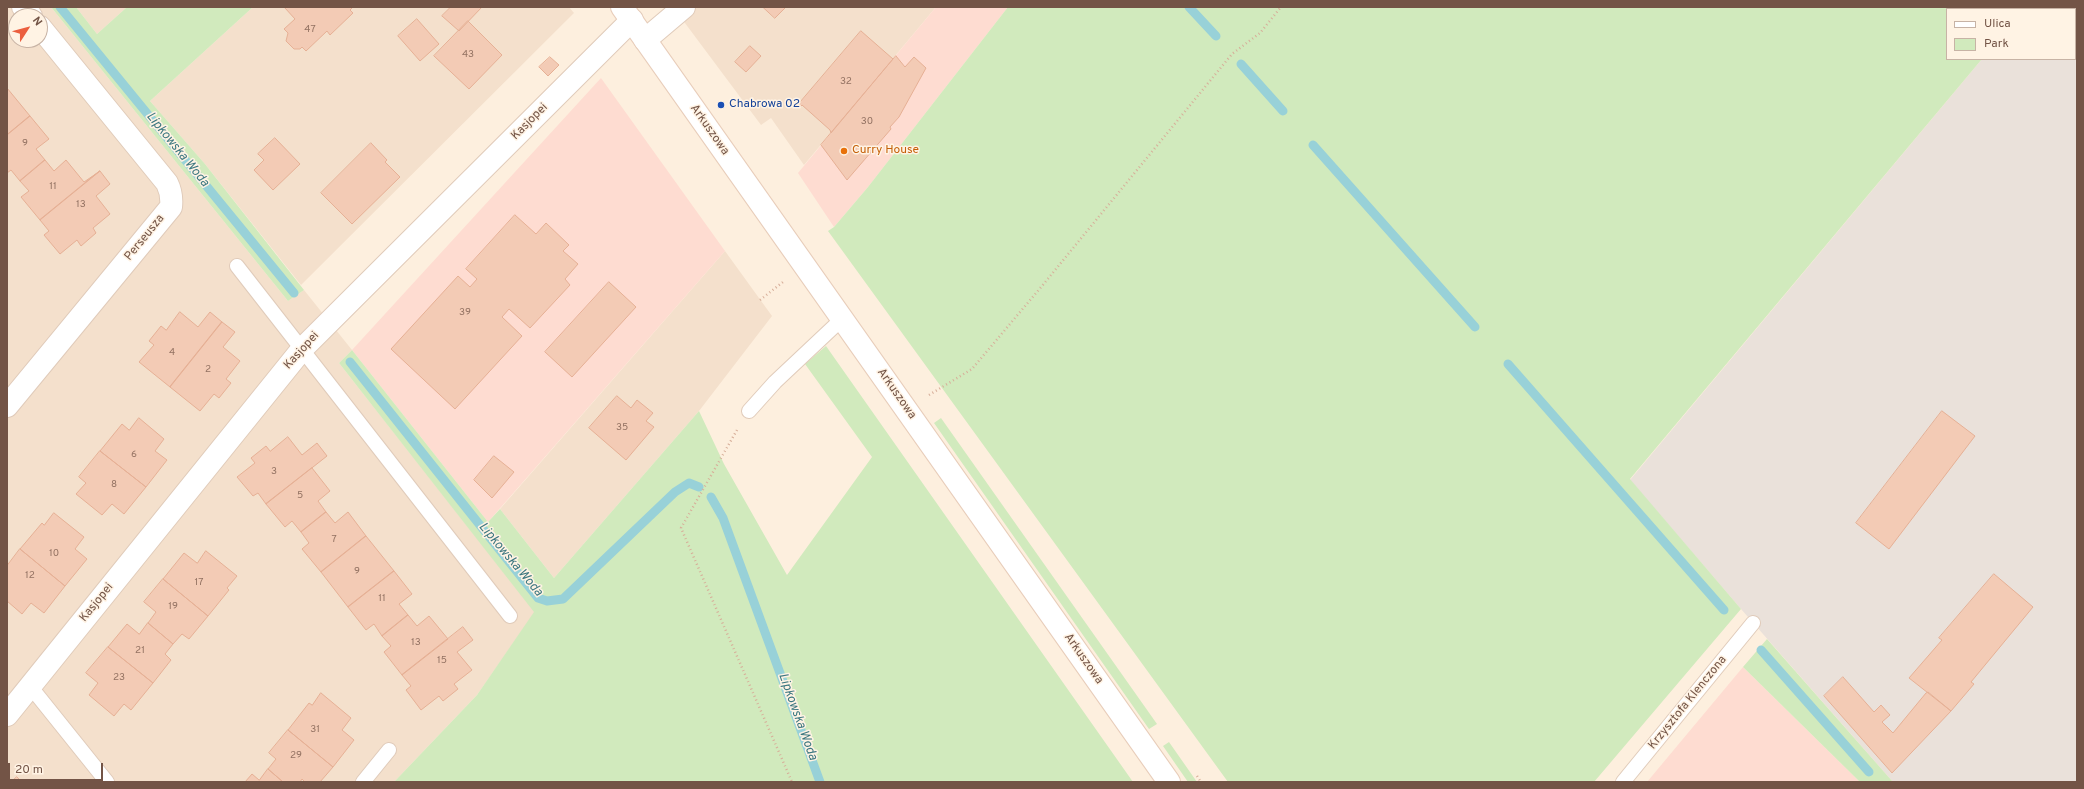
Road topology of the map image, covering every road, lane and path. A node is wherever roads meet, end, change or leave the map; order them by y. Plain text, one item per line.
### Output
1 (684, 7) edge
2 (1281, 7) edge
3 (627, 14) edge
4 (48, 37) edge
5 (646, 40) junction
6 (237, 266) dead end
7 (786, 279) dead end
8 (760, 300) dead end
9 (842, 319) junction
10 (303, 348) junction
11 (928, 395) dead end
12 (7, 406) edge
13 (749, 411) joint
14 (510, 616) dead end
15 (1754, 623) dead end
16 (30, 686) junction
17 (7, 715) edge
18 (390, 750) dead end
19 (107, 782) edge
20 (363, 782) edge
21 (792, 782) edge
22 (1169, 782) edge
23 (1623, 782) edge

1 - 5 street
2 - 11 path
3 - 5 street, Arkuszowa
3 - 10 street, Kasjopei
4 - 12 street, Perseusza
5 - 9 street, Arkuszowa
6 - 10 lane
7 - 8 path
9 - 13 lane
9 - 22 street, Arkuszowa
10 - 14 lane
10 - 16 street, Kasjopei
13 - 21 path
15 - 23 lane, Krzysztofa Klenczona
16 - 17 street, Kasjopei
16 - 19 lane
18 - 20 lane

